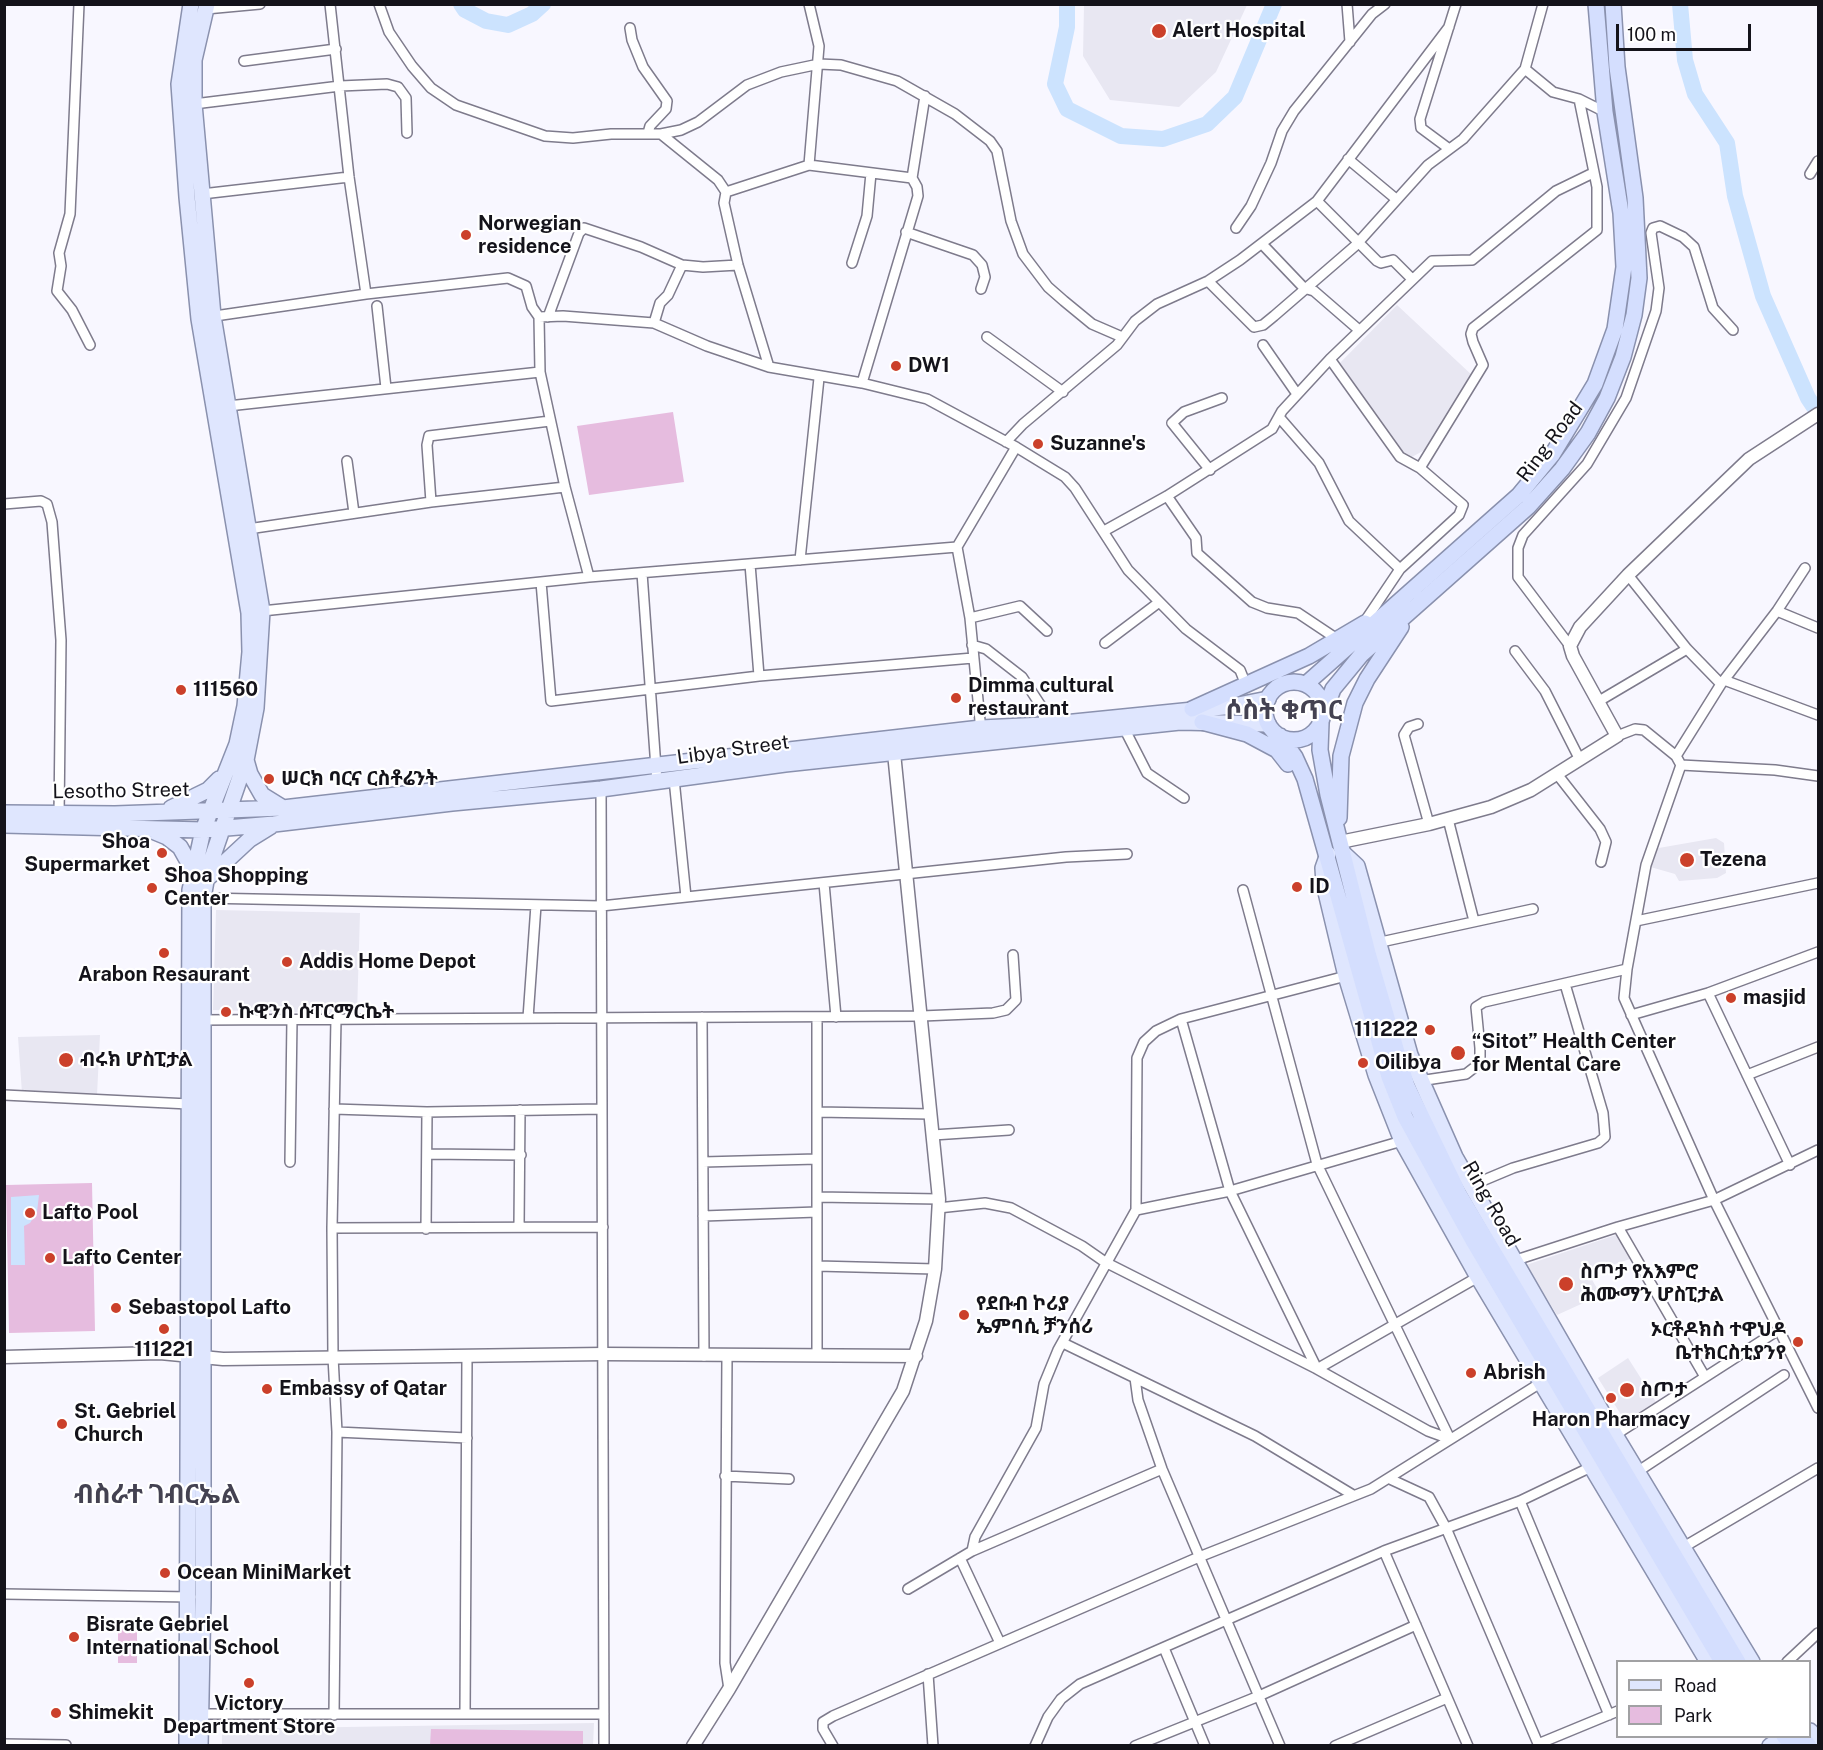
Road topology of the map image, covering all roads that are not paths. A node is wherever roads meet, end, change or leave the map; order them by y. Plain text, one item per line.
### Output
1 (79, 4) edge
2 (191, 4) edge
3 (260, 4) edge
4 (330, 4) edge
5 (379, 4) edge
6 (809, 4) edge
7 (1347, 4) edge
8 (1385, 4) edge
9 (1456, 4) edge
10 (1544, 4) edge
11 (1596, 4) edge
12 (1613, 4) edge
13 (207, 7) edge
14 (1449, 27) junction
15 (630, 28) dead end
16 (1350, 42) junction
17 (336, 49) junction
18 (244, 62) dead end
19 (819, 64) junction
20 (1525, 69) junction
21 (340, 86) junction
22 (925, 96) junction
23 (1579, 99) junction
24 (194, 104) junction
25 (1605, 112) junction
26 (407, 133) dead end
27 (648, 133) junction
28 (661, 134) junction
29 (1448, 148) junction
30 (1348, 159) junction
31 (1818, 160) edge
32 (809, 165) junction
33 (871, 172) junction
34 (1593, 173) junction
35 (1810, 174) dead end
36 (349, 177) junction
37 (912, 178) junction
38 (726, 192) junction
39 (202, 195) junction
40 (1396, 199) junction
41 (1317, 201) junction
42 (1236, 228) dead end
43 (906, 232) junction
44 (1357, 241) junction
45 (1263, 245) junction
46 (852, 263) dead end
47 (682, 265) junction
48 (738, 265) junction
49 (1412, 279) junction
50 (1208, 281) junction
51 (1304, 288) junction
52 (981, 289) dead end
53 (366, 294) junction
54 (377, 306) dead end
55 (1634, 315) junction
56 (206, 317) junction
57 (544, 317) junction
58 (654, 324) junction
59 (1651, 328) junction
60 (1359, 330) junction
61 (1733, 330) dead end
62 (987, 337) dead end
63 (1122, 338) junction
64 (90, 345) dead end
65 (1263, 345) dead end
66 (1330, 359) junction
67 (769, 367) junction
68 (540, 372) junction
69 (819, 378) junction
70 (862, 383) junction
71 (386, 387) junction
72 (1063, 392) junction
73 (1297, 394) junction
74 (1222, 398) dead end
75 (228, 406) junction
76 (1279, 417) junction
77 (1813, 417) edge
78 (550, 421) junction
79 (1006, 442) junction
80 (1016, 447) junction
81 (347, 461) dead end
82 (1420, 468) junction
83 (1210, 470) junction
84 (565, 487) junction
85 (1167, 496) junction
86 (431, 502) junction
87 (4, 504) edge
88 (354, 513) junction
89 (248, 529) junction
90 (1104, 531) junction
91 (957, 547) junction
92 (800, 560) junction
93 (750, 564) junction
94 (1805, 568) dead end
95 (1400, 569) junction
96 (642, 573) junction
97 (1628, 575) junction
98 (589, 577) junction
99 (541, 582) junction
100 (1158, 603) junction
101 (1389, 609) junction
102 (1413, 609) junction
103 (262, 611) junction
104 (1777, 611) junction
105 (970, 618) junction
106 (1363, 624) junction
107 (1818, 628) edge
108 (1047, 631) dead end
109 (1337, 639) junction
110 (1105, 643) dead end
111 (972, 645) junction
112 (1570, 646) junction
113 (1687, 649) junction
114 (1515, 651) dead end
115 (973, 657) junction
116 (759, 676) junction
117 (1722, 682) junction
118 (1306, 684) junction
119 (1246, 685) junction
120 (651, 688) junction
121 (1268, 699) junction
122 (1599, 701) junction
123 (1818, 715) edge
124 (1197, 716) junction
125 (1322, 719) junction
126 (1268, 724) junction
127 (1418, 724) dead end
128 (1044, 725) junction
129 (1124, 728) junction
130 (981, 736) junction
131 (1280, 736) junction
132 (1617, 736) junction
133 (894, 753) junction
134 (1579, 758) junction
135 (246, 759) junction
136 (1678, 760) junction
137 (656, 765) junction
138 (225, 773) junction
139 (1557, 774) junction
140 (1818, 776) edge
141 (674, 779) junction
142 (657, 782) junction
143 (601, 789) junction
144 (1184, 798) dead end
145 (283, 808) junction
146 (1314, 808) junction
147 (209, 811) junction
148 (232, 811) junction
149 (159, 812) junction
150 (4, 813) edge
151 (1448, 819) junction
152 (59, 820) junction
153 (274, 824) junction
154 (1429, 824) junction
155 (4, 825) edge
156 (143, 827) junction
157 (222, 828) junction
158 (203, 830) junction
159 (1337, 846) junction
160 (1127, 854) dead end
161 (1601, 862) dead end
162 (904, 874) junction
163 (200, 875) junction
164 (824, 883) junction
165 (1818, 883) edge
166 (1243, 890) dead end
167 (686, 897) junction
168 (203, 898) junction
169 (536, 905) junction
170 (601, 906) junction
171 (1533, 909) dead end
172 (1474, 921) junction
173 (1636, 921) junction
174 (1381, 942) junction
175 (1818, 952) edge
176 (1013, 955) dead end
177 (1627, 969) junction
178 (1346, 976) junction
179 (1565, 984) junction
180 (1708, 993) junction
181 (1270, 996) junction
182 (1630, 1015) junction
183 (922, 1016) junction
184 (702, 1017) junction
185 (817, 1017) junction
186 (836, 1017) junction
187 (528, 1018) junction
188 (602, 1018) junction
189 (1181, 1018) junction
190 (336, 1019) junction
191 (195, 1020) junction
192 (292, 1020) junction
193 (1818, 1047) edge
194 (1747, 1075) junction
195 (1419, 1081) junction
196 (4, 1095) edge
197 (189, 1104) junction
198 (334, 1109) junction
199 (602, 1109) junction
200 (520, 1110) junction
201 (427, 1112) junction
202 (817, 1112) junction
203 (931, 1114) junction
204 (1009, 1130) dead end
205 (933, 1135) junction
206 (1402, 1142) junction
207 (1818, 1150) edge
208 (427, 1154) junction
209 (521, 1155) junction
210 (817, 1159) junction
211 (290, 1162) dead end
212 (703, 1162) junction
213 (1317, 1164) junction
214 (1790, 1165) junction
215 (1470, 1186) junction
216 (1230, 1191) junction
217 (817, 1197) junction
218 (1714, 1200) junction
219 (938, 1203) junction
220 (1136, 1210) junction
221 (817, 1212) junction
222 (704, 1216) junction
223 (519, 1227) junction
224 (603, 1227) junction
225 (1618, 1227) junction
226 (332, 1228) junction
227 (426, 1229) junction
228 (1514, 1261) junction
229 (1104, 1262) junction
230 (817, 1266) junction
231 (935, 1269) junction
232 (1478, 1277) junction
233 (1393, 1325) junction
234 (1780, 1329) junction
235 (1063, 1343) junction
236 (604, 1354) junction
237 (817, 1355) junction
238 (187, 1356) junction
239 (704, 1356) junction
240 (727, 1356) junction
241 (916, 1356) junction
242 (4, 1357) edge
243 (204, 1357) junction
244 (333, 1357) junction
245 (467, 1357) junction
246 (1317, 1369) junction
247 (1784, 1375) dead end
248 (1705, 1377) junction
249 (1135, 1378) junction
250 (1542, 1382) junction
251 (1818, 1408) edge
252 (337, 1432) junction
253 (1615, 1436) junction
254 (467, 1438) junction
255 (1450, 1439) junction
256 (1591, 1467) junction
257 (1818, 1468) edge
258 (1162, 1469) junction
259 (1637, 1472) junction
260 (725, 1476) junction
261 (789, 1479) dead end
262 (1390, 1479) junction
263 (1353, 1495) junction
264 (1520, 1501) junction
265 (1446, 1528) junction
266 (1682, 1548) junction
267 (972, 1551) junction
268 (1384, 1551) junction
269 (1199, 1557) junction
270 (960, 1558) junction
271 (908, 1589) dead end
272 (4, 1594) edge
273 (197, 1597) junction
274 (1226, 1619) junction
275 (1416, 1625) junction
276 (1818, 1634) edge
277 (1000, 1644) junction
278 (1164, 1648) junction
279 (1707, 1660) edge
280 (1721, 1660) edge
281 (1737, 1660) edge
282 (1751, 1660) edge
283 (1789, 1660) edge
284 (928, 1674) junction
285 (729, 1689) junction
286 (1259, 1696) junction
287 (1447, 1698) junction
288 (465, 1713) junction
289 (1613, 1713) edge
290 (200, 1714) junction
291 (334, 1714) junction
292 (604, 1714) junction
293 (1195, 1721) junction
294 (1776, 1740) edge
295 (4, 1744) edge
296 (66, 1745) edge
297 (1538, 1745) edge
298 (187, 1746) edge
299 (200, 1746) edge
300 (604, 1746) edge
301 (693, 1746) edge
302 (833, 1746) edge
303 (933, 1746) edge
304 (1035, 1746) edge
305 (1135, 1746) edge
306 (1205, 1746) edge
307 (1280, 1746) edge
308 (1335, 1746) edge
309 (1468, 1746) edge
310 (1793, 1746) edge

1 - 64 street
2 - 56 main road
3 - 13 street
4 - 17 street
5 - 27 street
6 - 19 street
7 - 16 street
8 - 16 street
9 - 14 street
10 - 20 street
11 - 25 highway, Ring Road
12 - 55 highway, Ring Road
13 - 24 main road
14 - 29 street
14 - 30 street
15 - 27 street
16 - 42 street
17 - 18 street
17 - 21 street
19 - 22 street
19 - 28 street
19 - 32 street
20 - 23 street
20 - 29 street
21 - 24 street
21 - 26 street
21 - 36 street
22 - 37 street
22 - 63 street
23 - 25 street
23 - 34 street
24 - 39 main road
25 - 101 highway, Ring Road
27 - 28 street
28 - 38 street
29 - 40 street
30 - 40 street
30 - 41 street
31 - 35 street
32 - 33 street
32 - 38 street
33 - 37 street
33 - 46 street
34 - 49 street
34 - 82 street
36 - 39 street
36 - 53 street
37 - 43 street
38 - 48 street
39 - 56 main road
40 - 44 street
41 - 44 street
41 - 45 street
43 - 52 street
43 - 70 street
44 - 49 street
44 - 51 street
45 - 50 street
45 - 51 street
47 - 48 street
47 - 57 street
47 - 58 street
48 - 67 street
49 - 60 street
50 - 51 street
50 - 63 street
51 - 60 street
53 - 56 street
53 - 57 street
54 - 71 street
55 - 59 street
55 - 102 highway, Ring Road
56 - 75 main road
56 - 138 main road
57 - 58 street
57 - 68 street
58 - 67 street
59 - 61 street
59 - 112 street
60 - 66 street
62 - 72 street
63 - 72 street
65 - 73 street
66 - 73 street
66 - 82 street
67 - 69 street
68 - 71 street
68 - 78 street
69 - 70 street
69 - 92 street
70 - 79 street
71 - 75 street
72 - 79 street
73 - 76 street
74 - 83 street
75 - 89 main road
76 - 83 street
76 - 95 street
77 - 97 street
78 - 84 street
78 - 86 street
79 - 80 street
80 - 90 street
80 - 91 street
81 - 88 street
82 - 95 street
83 - 85 street
84 - 86 street
84 - 98 street
85 - 90 street
85 - 109 street
86 - 88 street
87 - 152 street
88 - 89 street
89 - 103 main road
90 - 100 street
91 - 92 street
91 - 105 street
92 - 93 street
93 - 96 street
93 - 116 street
94 - 104 street
95 - 106 street
96 - 98 street
96 - 120 street
97 - 112 street
97 - 113 street
98 - 99 street
99 - 103 street
99 - 120 street
100 - 110 street
100 - 119 street
101 - 106 highway
101 - 118 highway, Ring Road
102 - 125 highway, Ring Road
102 - 159 highway
103 - 135 main road
104 - 107 street
104 - 117 street
105 - 108 street
105 - 111 street
106 - 109 highway
109 - 119 highway
111 - 115 street
111 - 128 street
112 - 122 street
113 - 117 street
113 - 122 street
114 - 134 street
115 - 116 street
115 - 130 street
116 - 120 street
117 - 123 street
117 - 136 street
118 - 121 highway
118 - 125 highway
119 - 124 highway
120 - 137 street
121 - 124 main road, Libya Street
121 - 126 highway
122 - 132 street
124 - 126 main road, Libya Street
124 - 128 main road, Libya Street
124 - 129 main road, Libya Street
124 - 146 highway
125 - 131 highway
125 - 159 highway, Ring Road
126 - 131 highway
127 - 154 street
128 - 130 main road, Libya Street
129 - 130 main road, Libya Street
129 - 144 street
130 - 133 main road, Libya Street
130 - 137 main road, Libya Street
131 - 146 highway, Ring Road
132 - 134 street
132 - 136 street
133 - 141 main road, Libya Street
133 - 162 street
134 - 139 street
135 - 145 main road
135 - 148 main road
136 - 140 street
136 - 173 street
137 - 142 street
137 - 145 main road, Libya Street
138 - 147 main road
138 - 149 main road
139 - 151 street
139 - 161 street
141 - 142 main road, Libya Street
141 - 167 street
142 - 143 main road, Libya Street
143 - 153 main road, Libya Street
143 - 170 street
145 - 148 main road, Libya Street
146 - 159 highway, Ring Road
147 - 148 main road, Lesotho Street
147 - 149 main road, Lesotho Street
147 - 158 main road
148 - 157 main road
149 - 152 main road, Lesotho Street
150 - 152 main road, Lesotho Street
151 - 154 street
151 - 172 street
152 - 155 main road, Lesotho Street
152 - 156 main road, Lesotho Street
153 - 157 main road, Libya Street
153 - 163 main road
154 - 159 street
156 - 158 main road, Lesotho Street
156 - 163 main road
157 - 158 main road, Libya Street
157 - 163 main road
158 - 163 main road
159 - 174 main road
159 - 178 main road
159 - 280 highway, Ring Road
159 - 281 highway, Ring Road
160 - 162 street
162 - 164 street
162 - 183 street
163 - 168 main road
163 - 191 main road
164 - 167 street
164 - 186 street
165 - 173 street
166 - 181 street
167 - 170 street
168 - 169 street
168 - 191 main road
169 - 170 street
169 - 187 street
170 - 188 street
171 - 172 street
172 - 174 street
173 - 177 street
174 - 195 main road
175 - 180 street
176 - 183 street
177 - 179 street
177 - 182 street
178 - 181 street
178 - 206 main road
179 - 195 street
179 - 215 street
180 - 182 street
180 - 194 street
181 - 189 street
181 - 213 street
182 - 218 street
183 - 186 street
183 - 203 street
184 - 185 street
184 - 188 street
184 - 212 street
185 - 186 street
185 - 202 street
187 - 188 street
187 - 190 street
188 - 199 street
189 - 216 street
189 - 220 street
190 - 192 street
190 - 198 street
191 - 192 street
191 - 197 main road
191 - 243 main road
192 - 211 street
193 - 194 street
194 - 214 street
195 - 215 main road
196 - 197 street
197 - 238 main road
198 - 201 street
198 - 226 street
199 - 200 street
199 - 224 street
200 - 201 street
200 - 209 street
201 - 208 street
202 - 203 street
202 - 210 street
203 - 205 street
204 - 205 street
205 - 219 street
206 - 213 street
206 - 232 main road
207 - 214 street
208 - 209 street
208 - 227 street
209 - 223 street
210 - 212 street
210 - 217 street
212 - 222 street
213 - 216 street
213 - 233 street
214 - 218 street
215 - 228 main road
216 - 220 street
216 - 246 street
217 - 219 street
217 - 221 street
218 - 225 street
218 - 234 street
219 - 229 street
219 - 231 street
220 - 229 street
221 - 222 street
221 - 230 street
222 - 239 street
223 - 224 street
223 - 227 street
224 - 236 street
225 - 228 street
225 - 248 street
226 - 227 street
226 - 244 street
228 - 253 main road
229 - 235 street
229 - 246 street
230 - 231 street
230 - 237 street
231 - 241 street
232 - 233 street
232 - 250 main road
233 - 246 street
233 - 255 street
234 - 248 street
234 - 251 street
235 - 249 street
235 - 267 street
236 - 239 street
236 - 245 street
236 - 292 street
237 - 240 street
237 - 241 street
238 - 242 street
238 - 243 street
238 - 273 main road
239 - 240 street
240 - 260 street
241 - 285 street
243 - 244 street
243 - 273 main road
244 - 245 street
244 - 252 street
245 - 254 street
246 - 255 street
247 - 259 street
248 - 253 street
249 - 258 street
249 - 263 street
250 - 255 street
250 - 256 main road
252 - 254 street
252 - 291 street
253 - 259 main road
254 - 288 street
255 - 262 street
256 - 264 street
256 - 279 main road
257 - 266 street
258 - 267 street
258 - 269 street
259 - 266 main road
260 - 261 street
260 - 285 street
262 - 263 street
262 - 265 street
263 - 269 street
264 - 265 street
264 - 289 street
265 - 268 street
265 - 297 street
266 - 282 main road
267 - 270 street
268 - 274 street
268 - 275 street
269 - 274 street
269 - 277 street
270 - 271 street
270 - 277 street
272 - 273 street
273 - 290 main road
273 - 298 main road
274 - 278 street
274 - 286 street
275 - 286 street
275 - 287 street
276 - 283 street
277 - 284 street
278 - 293 street
278 - 304 street
284 - 302 street
284 - 303 street
285 - 301 street
286 - 293 street
286 - 307 street
287 - 308 street
287 - 309 street
288 - 291 street
288 - 292 street
289 - 297 street
290 - 291 street
290 - 299 main road
292 - 300 street
293 - 305 street
293 - 306 street
294 - 310 highway
295 - 296 street

